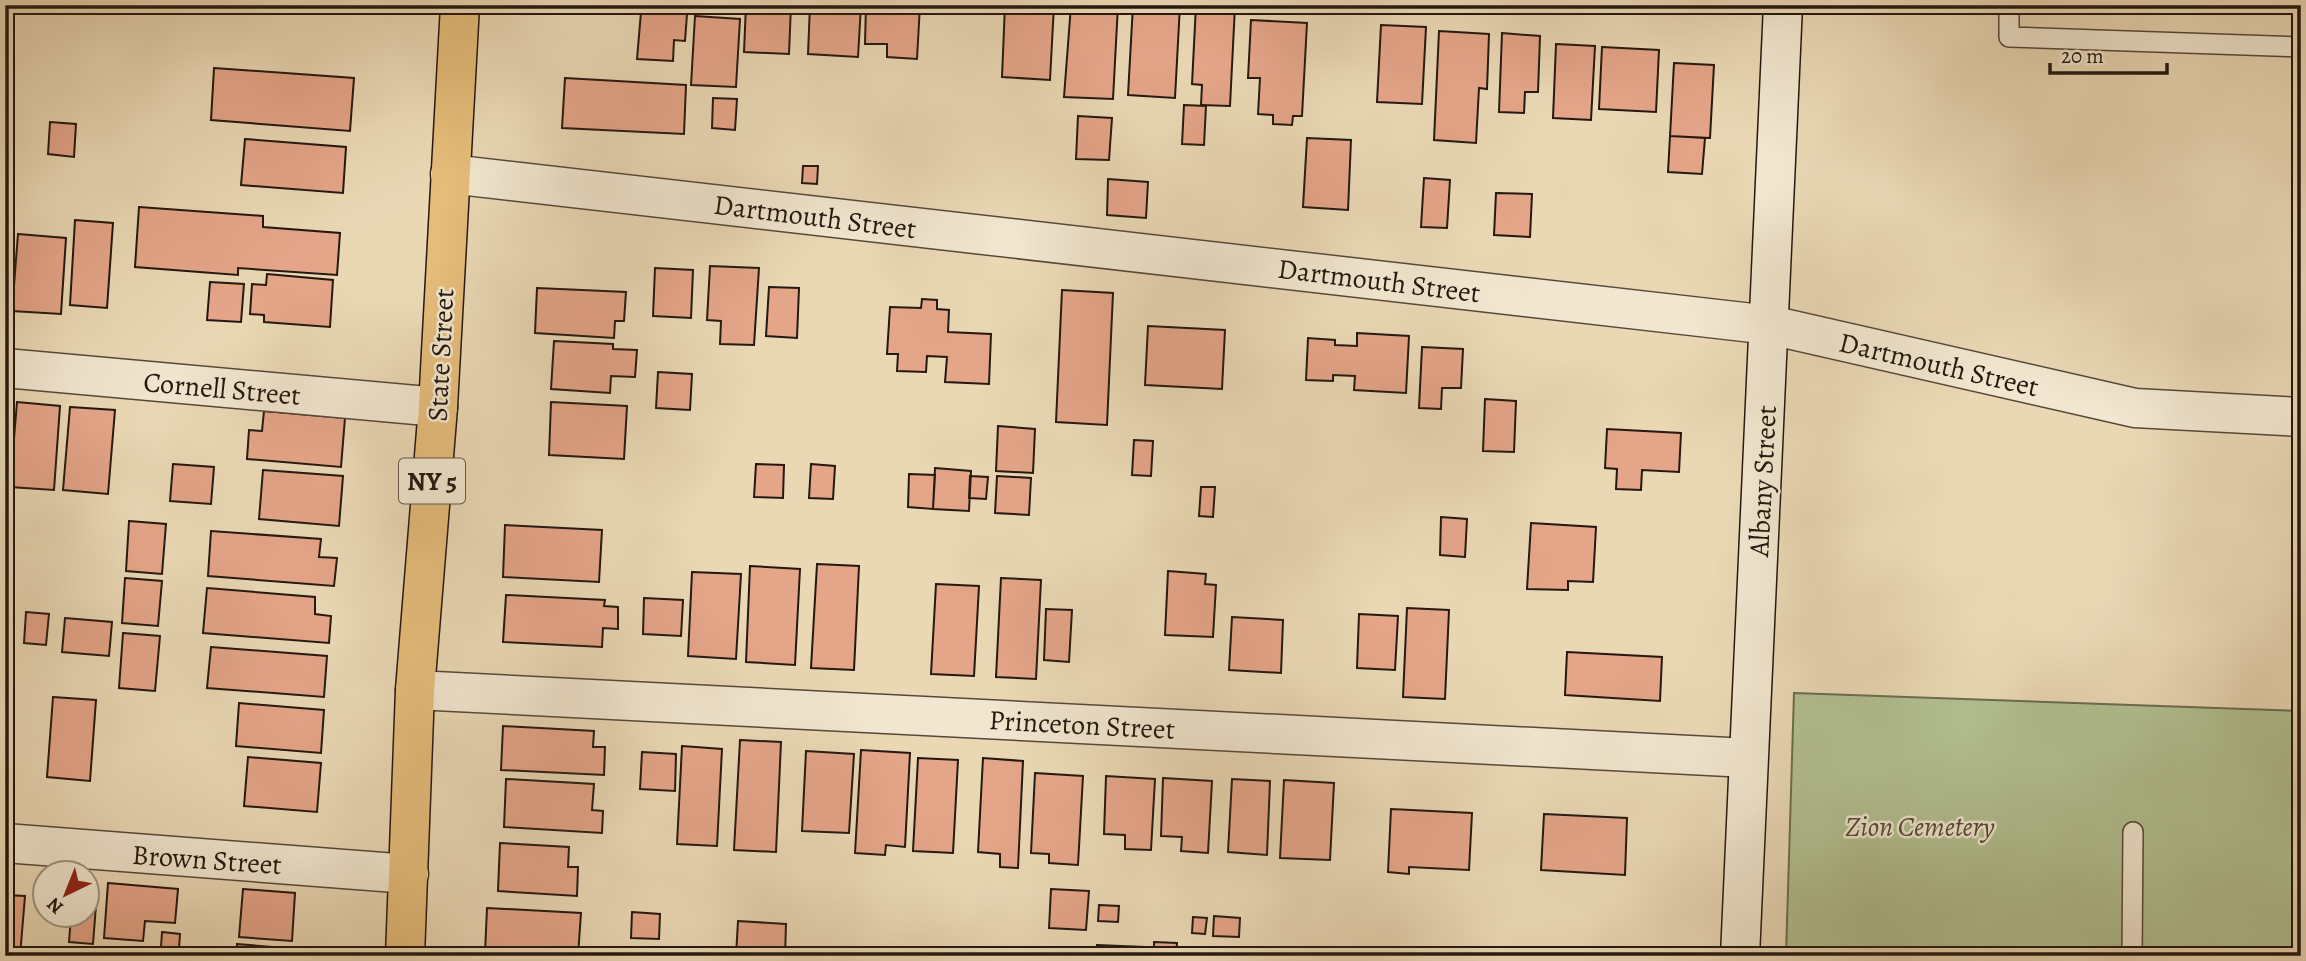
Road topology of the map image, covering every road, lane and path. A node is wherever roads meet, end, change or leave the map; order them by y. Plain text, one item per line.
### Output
1 (460, 5) edge
2 (1783, 5) edge
3 (2009, 5) edge
4 (2301, 47) edge
5 (450, 174) junction
6 (1770, 325) junction
7 (5, 368) edge
8 (438, 407) junction
9 (2301, 417) edge
10 (415, 690) junction
11 (1748, 758) junction
12 (2133, 832) dead end
13 (5, 843) edge
14 (409, 874) junction
15 (405, 956) edge
16 (1740, 956) edge
17 (2132, 956) edge

1 - 5 main road, State Street / NY 5
2 - 6 street, Albany Street
3 - 4 lane
5 - 6 street, Dartmouth Street
5 - 8 main road, State Street / NY 5
6 - 9 street, Dartmouth Street
6 - 11 street, Albany Street
7 - 8 street, Cornell Street
8 - 10 main road, State Street / NY 5
10 - 11 street, Princeton Street
10 - 14 main road, State Street / NY 5
11 - 16 street, Albany Street
12 - 17 lane
13 - 14 street, Brown Street
14 - 15 main road, State Street / NY 5

